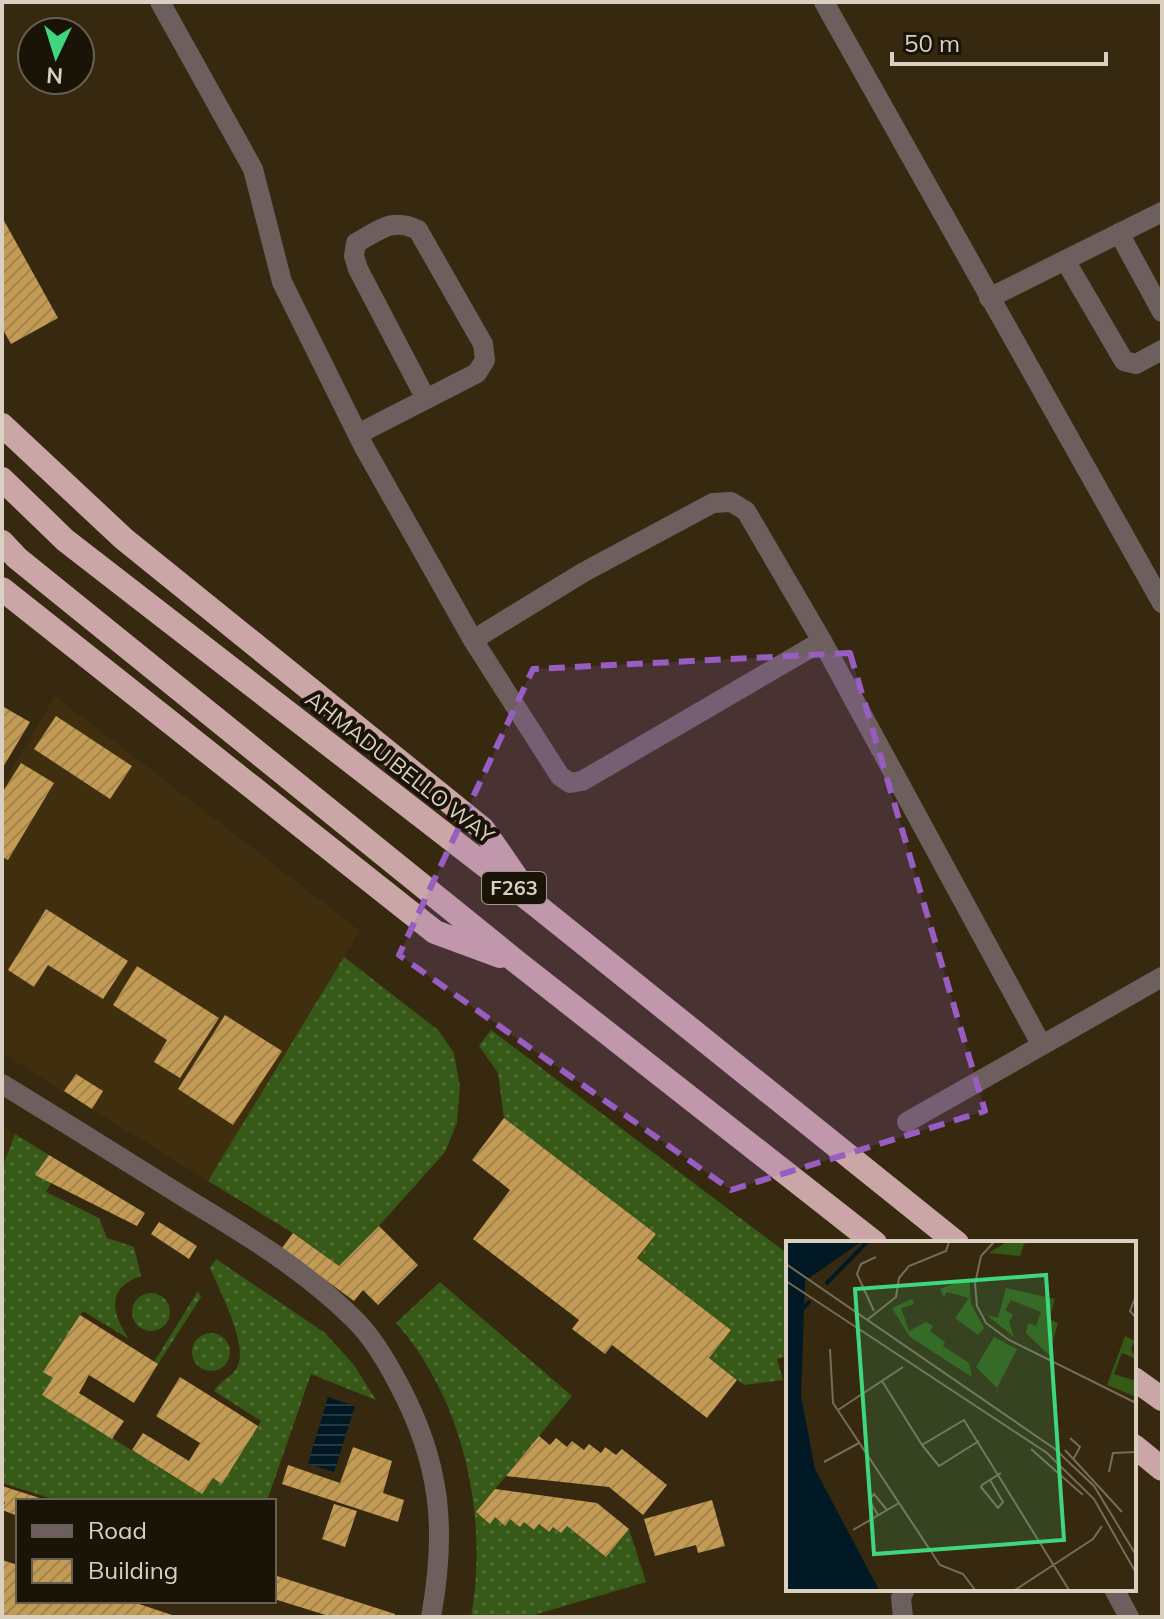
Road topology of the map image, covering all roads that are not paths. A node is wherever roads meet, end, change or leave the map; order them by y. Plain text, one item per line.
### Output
1 (160, 2) edge
2 (824, 2) edge
3 (1162, 212) edge
4 (1119, 233) junction
5 (1065, 260) junction
6 (989, 298) junction
7 (1162, 312) edge
8 (1162, 350) edge
9 (426, 399) junction
10 (2, 425) edge
11 (358, 434) junction
12 (2, 479) edge
13 (10, 550) edge
14 (2, 589) edge
15 (1162, 603) edge
16 (473, 640) junction
17 (822, 641) junction
18 (536, 905) junction
19 (518, 963) junction
20 (1162, 977) edge
21 (1041, 1044) junction
22 (2, 1084) edge
23 (907, 1122) dead end
24 (872, 1241) edge
25 (955, 1241) edge
26 (1136, 1380) edge
27 (1162, 1399) edge
28 (1136, 1448) edge
29 (1162, 1469) edge
30 (904, 1591) edge
31 (1115, 1591) edge
32 (431, 1617) edge
33 (903, 1617) edge
34 (1129, 1617) edge

1 - 11 street
2 - 6 street
3 - 4 street
4 - 5 street
4 - 7 street
5 - 6 street
5 - 8 street
6 - 15 street
9 - 9 street
9 - 11 street
10 - 18 highway
11 - 16 street
12 - 18 highway, AHMADU BELLO WAY / F263
13 - 19 highway, F263
14 - 19 highway
16 - 17 street
16 - 17 street
17 - 21 street
18 - 25 highway, AHMADU BELLO WAY / F263
19 - 24 highway, F263
20 - 21 street
21 - 23 street
22 - 32 street
26 - 27 highway
28 - 29 highway
30 - 33 street
31 - 34 street

